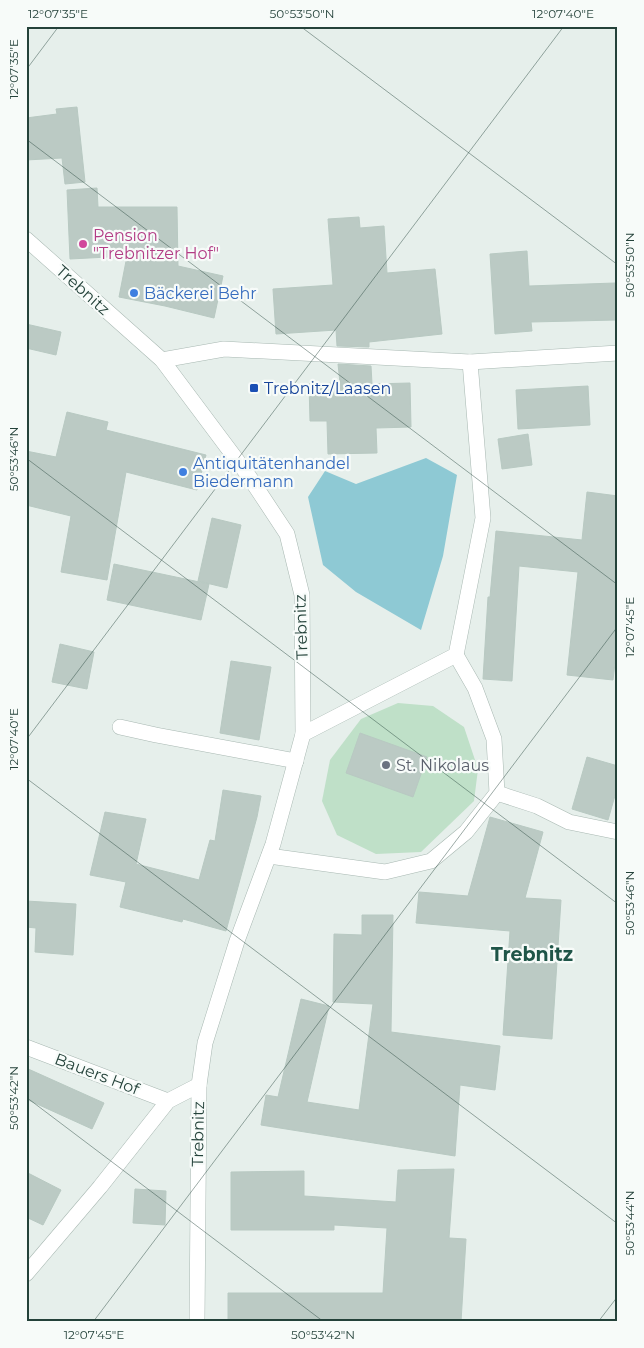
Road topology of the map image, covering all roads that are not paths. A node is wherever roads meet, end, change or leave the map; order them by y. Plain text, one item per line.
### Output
1 (26, 240) edge
2 (618, 353) edge
3 (162, 360) junction
4 (470, 362) junction
5 (456, 655) junction
6 (120, 727) dead end
7 (303, 734) junction
8 (296, 761) junction
9 (497, 793) junction
10 (618, 832) edge
11 (269, 856) junction
12 (26, 1047) edge
13 (199, 1085) junction
14 (168, 1101) junction
15 (26, 1274) edge
16 (197, 1322) edge

1 - 3 street, Trebnitz
2 - 4 street
3 - 4 street
3 - 7 street, Trebnitz
4 - 5 street
5 - 7 street
5 - 9 street
6 - 8 street
7 - 8 street, Trebnitz
8 - 11 street, Trebnitz
9 - 10 street
9 - 11 street
11 - 13 street, Trebnitz
12 - 14 street, Bauers Hof
13 - 14 street, Trebnitz
13 - 16 street, Trebnitz
14 - 15 street, Trebnitz

